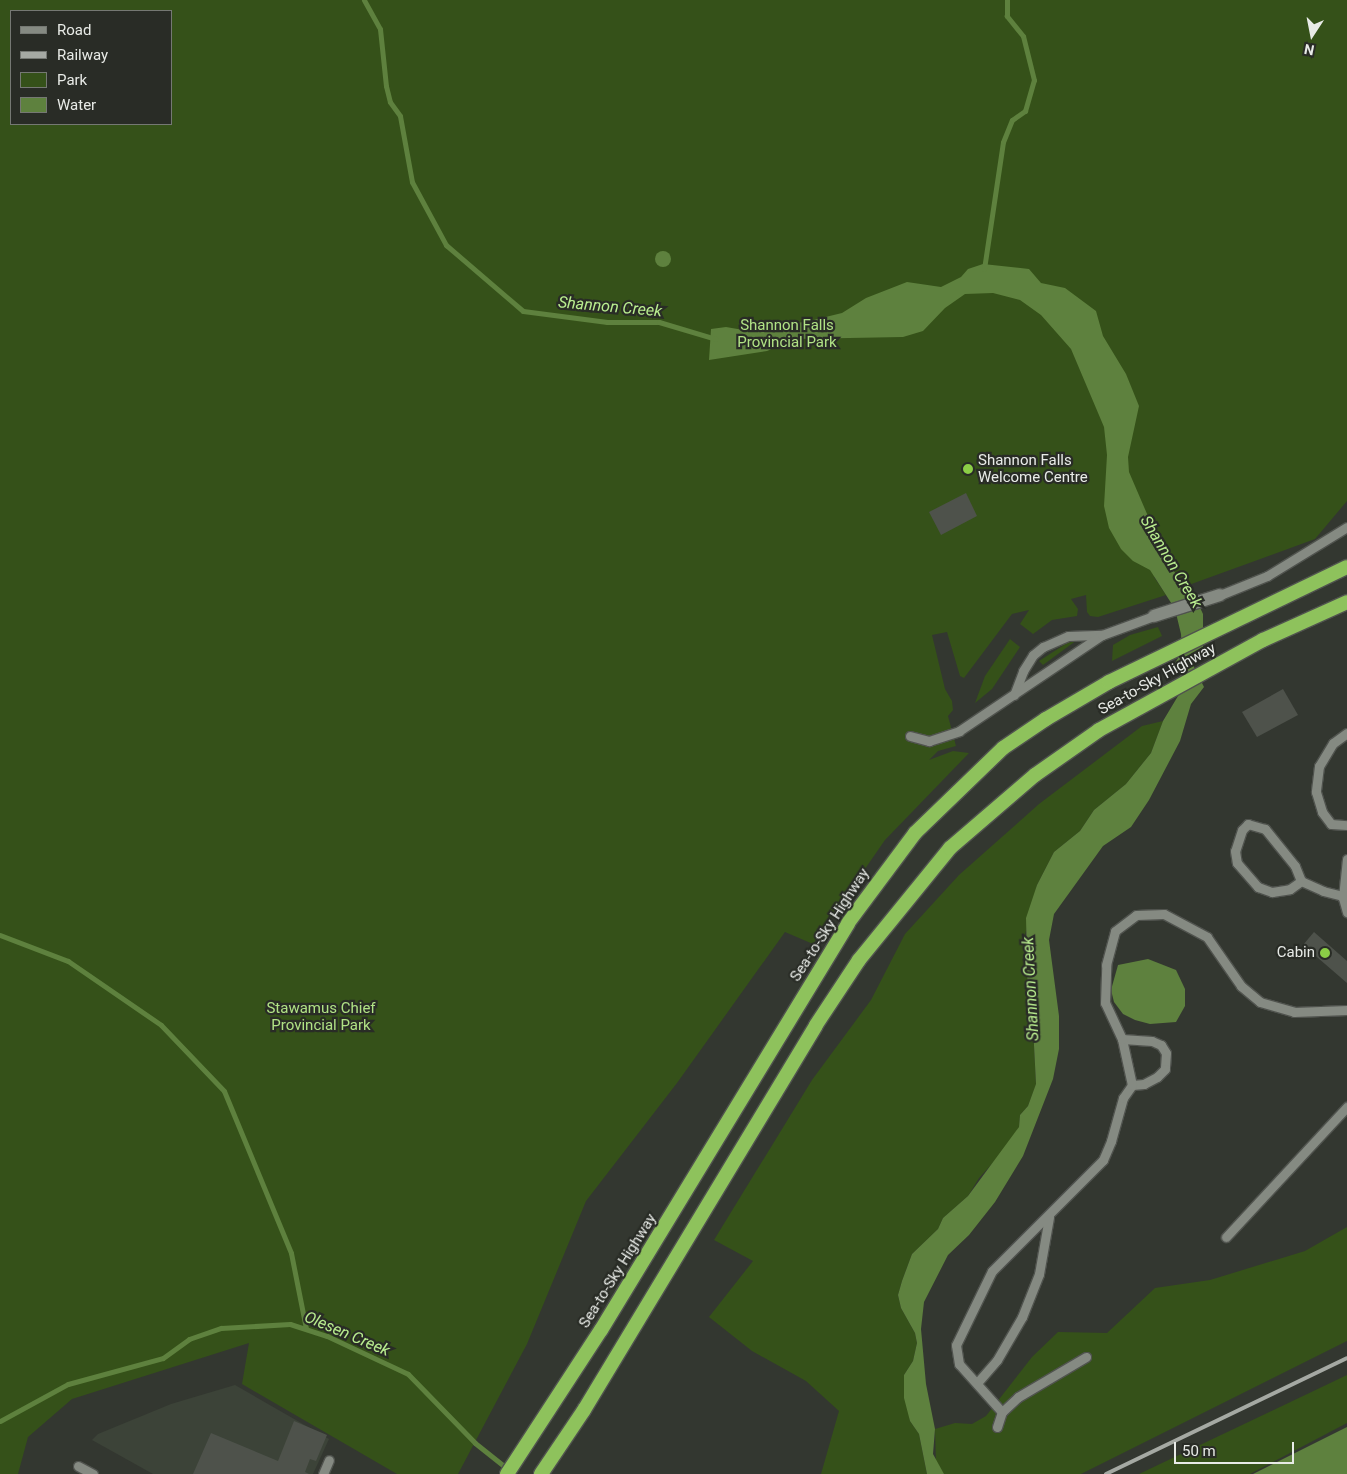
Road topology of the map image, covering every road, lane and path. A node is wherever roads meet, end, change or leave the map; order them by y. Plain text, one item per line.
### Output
1 (1347, 527) edge
2 (1347, 567) edge
3 (1220, 595) joint
4 (1347, 602) edge
5 (1154, 616) joint
6 (1102, 635) junction
7 (1014, 695) junction
8 (1347, 733) edge
9 (910, 736) dead end
10 (1347, 825) edge
11 (1347, 859) edge
12 (1301, 880) junction
13 (1345, 898) edge
14 (1347, 912) edge
15 (1347, 1010) edge
16 (1122, 1039) junction
17 (1132, 1085) junction
18 (1347, 1107) edge
19 (1049, 1217) junction
20 (1226, 1237) dead end
21 (1086, 1357) dead end
22 (977, 1383) junction
23 (1002, 1412) junction
24 (997, 1427) dead end
25 (329, 1460) dead end
26 (78, 1466) dead end
27 (93, 1474) edge
28 (323, 1474) edge
29 (508, 1474) edge
30 (542, 1474) edge

1 - 3 lane
2 - 29 highway, Sea-to-Sky Highway
3 - 5 street
4 - 30 highway, Sea-to-Sky Highway
5 - 6 lane
6 - 7 lane
6 - 7 lane
7 - 9 lane
8 - 10 lane
11 - 13 lane
12 - 12 lane
12 - 13 lane
13 - 14 lane
15 - 16 lane
16 - 17 lane
16 - 17 lane
17 - 19 lane
18 - 20 lane
19 - 22 lane
19 - 22 lane
21 - 23 lane
22 - 23 lane
23 - 24 lane
25 - 28 lane
26 - 27 lane

